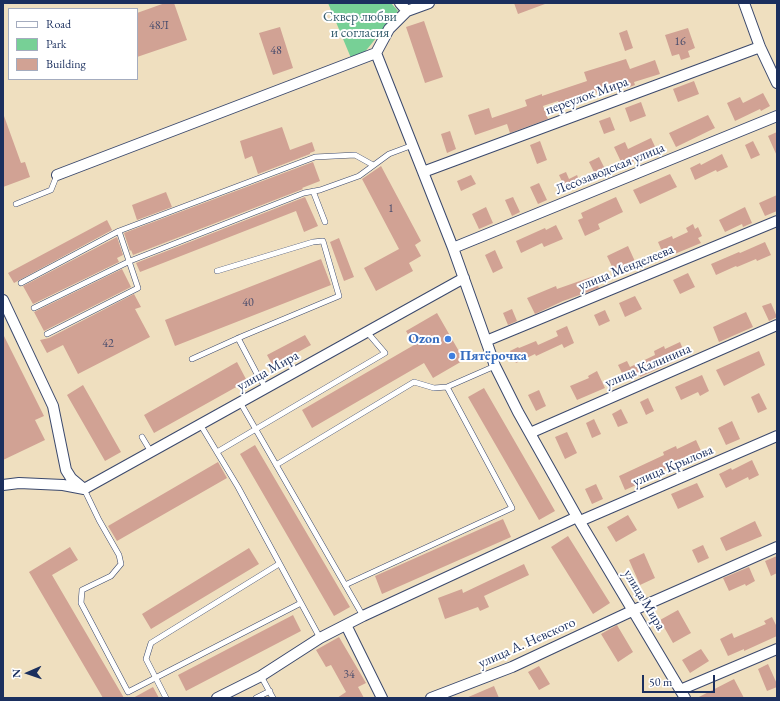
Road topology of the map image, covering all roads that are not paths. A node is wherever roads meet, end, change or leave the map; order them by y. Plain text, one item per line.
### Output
1 (400, 3) edge
2 (429, 3) edge
3 (744, 3) edge
4 (407, 11) junction
5 (760, 47) junction
6 (376, 53) junction
7 (777, 83) edge
8 (777, 116) edge
9 (413, 145) junction
10 (373, 165) junction
11 (423, 172) junction
12 (57, 175) joint
13 (313, 191) junction
14 (16, 204) dead end
15 (777, 221) edge
16 (325, 222) dead end
17 (119, 231) junction
18 (453, 248) junction
19 (130, 261) junction
20 (217, 271) dead end
21 (464, 278) junction
22 (21, 283) dead end
23 (3, 300) edge
24 (34, 308) dead end
25 (777, 325) edge
26 (367, 332) junction
27 (47, 334) dead end
28 (238, 338) junction
29 (486, 341) junction
30 (192, 359) dead end
31 (495, 366) junction
32 (447, 387) junction
33 (266, 388) junction
34 (240, 402) junction
35 (200, 424) junction
36 (255, 429) junction
37 (530, 433) junction
38 (777, 436) edge
39 (142, 437) dead end
40 (217, 452) junction
41 (151, 453) junction
42 (276, 465) junction
43 (3, 484) edge
44 (84, 489) junction
45 (579, 519) junction
46 (777, 546) edge
47 (279, 564) junction
48 (345, 585) junction
49 (301, 603) junction
50 (634, 610) junction
51 (363, 616) junction
52 (346, 625) junction
53 (320, 638) junction
54 (777, 649) edge
55 (261, 676) junction
56 (157, 678) junction
57 (270, 691) junction
58 (683, 694) edge
59 (166, 698) edge
60 (217, 698) edge
61 (256, 698) edge
62 (273, 698) edge
63 (382, 698) edge
64 (431, 698) edge

1 - 4 street
2 - 4 street
3 - 5 street
4 - 6 street
5 - 7 street
5 - 11 street, переулок Мира
6 - 9 street, улица Мира
6 - 12 street
8 - 18 street, Лесозаводская улица
9 - 10 lane
9 - 11 street, улица Мира
10 - 13 lane
10 - 17 lane
11 - 18 street, улица Мира
12 - 14 lane
13 - 16 lane
13 - 19 lane
15 - 29 street, улица Менделеева
17 - 19 lane
17 - 22 lane
18 - 21 street, улица Мира
19 - 24 lane
19 - 27 lane
20 - 28 lane
21 - 26 street, улица Мира
21 - 29 street, улица Мира
23 - 44 street
25 - 37 street, улица Калинина
26 - 33 street, улица Мира
26 - 36 lane
28 - 30 lane
28 - 33 lane
29 - 31 street, улица Мира
31 - 32 lane
31 - 37 street, улица Мира
32 - 42 lane
32 - 48 lane
33 - 34 street, улица Мира
34 - 35 street, улица Мира
34 - 36 lane
35 - 40 lane
35 - 41 street, улица Мира
36 - 40 lane
36 - 42 lane
37 - 45 street, улица Мира
38 - 45 street, улица Крылова
39 - 41 lane
40 - 47 lane
41 - 44 street, улица Мира
42 - 48 lane
43 - 44 street
44 - 56 lane
45 - 50 street, улица Мира
45 - 51 street
46 - 50 street, улица А. Невского
47 - 49 lane
47 - 56 lane
48 - 51 lane
49 - 53 lane
49 - 56 lane
50 - 58 street, улица Мира
50 - 64 street, улица А. Невского
51 - 52 street
52 - 53 street
52 - 63 street
53 - 55 street
54 - 58 street
55 - 57 lane
55 - 60 street
56 - 59 lane
57 - 61 lane
57 - 62 lane

